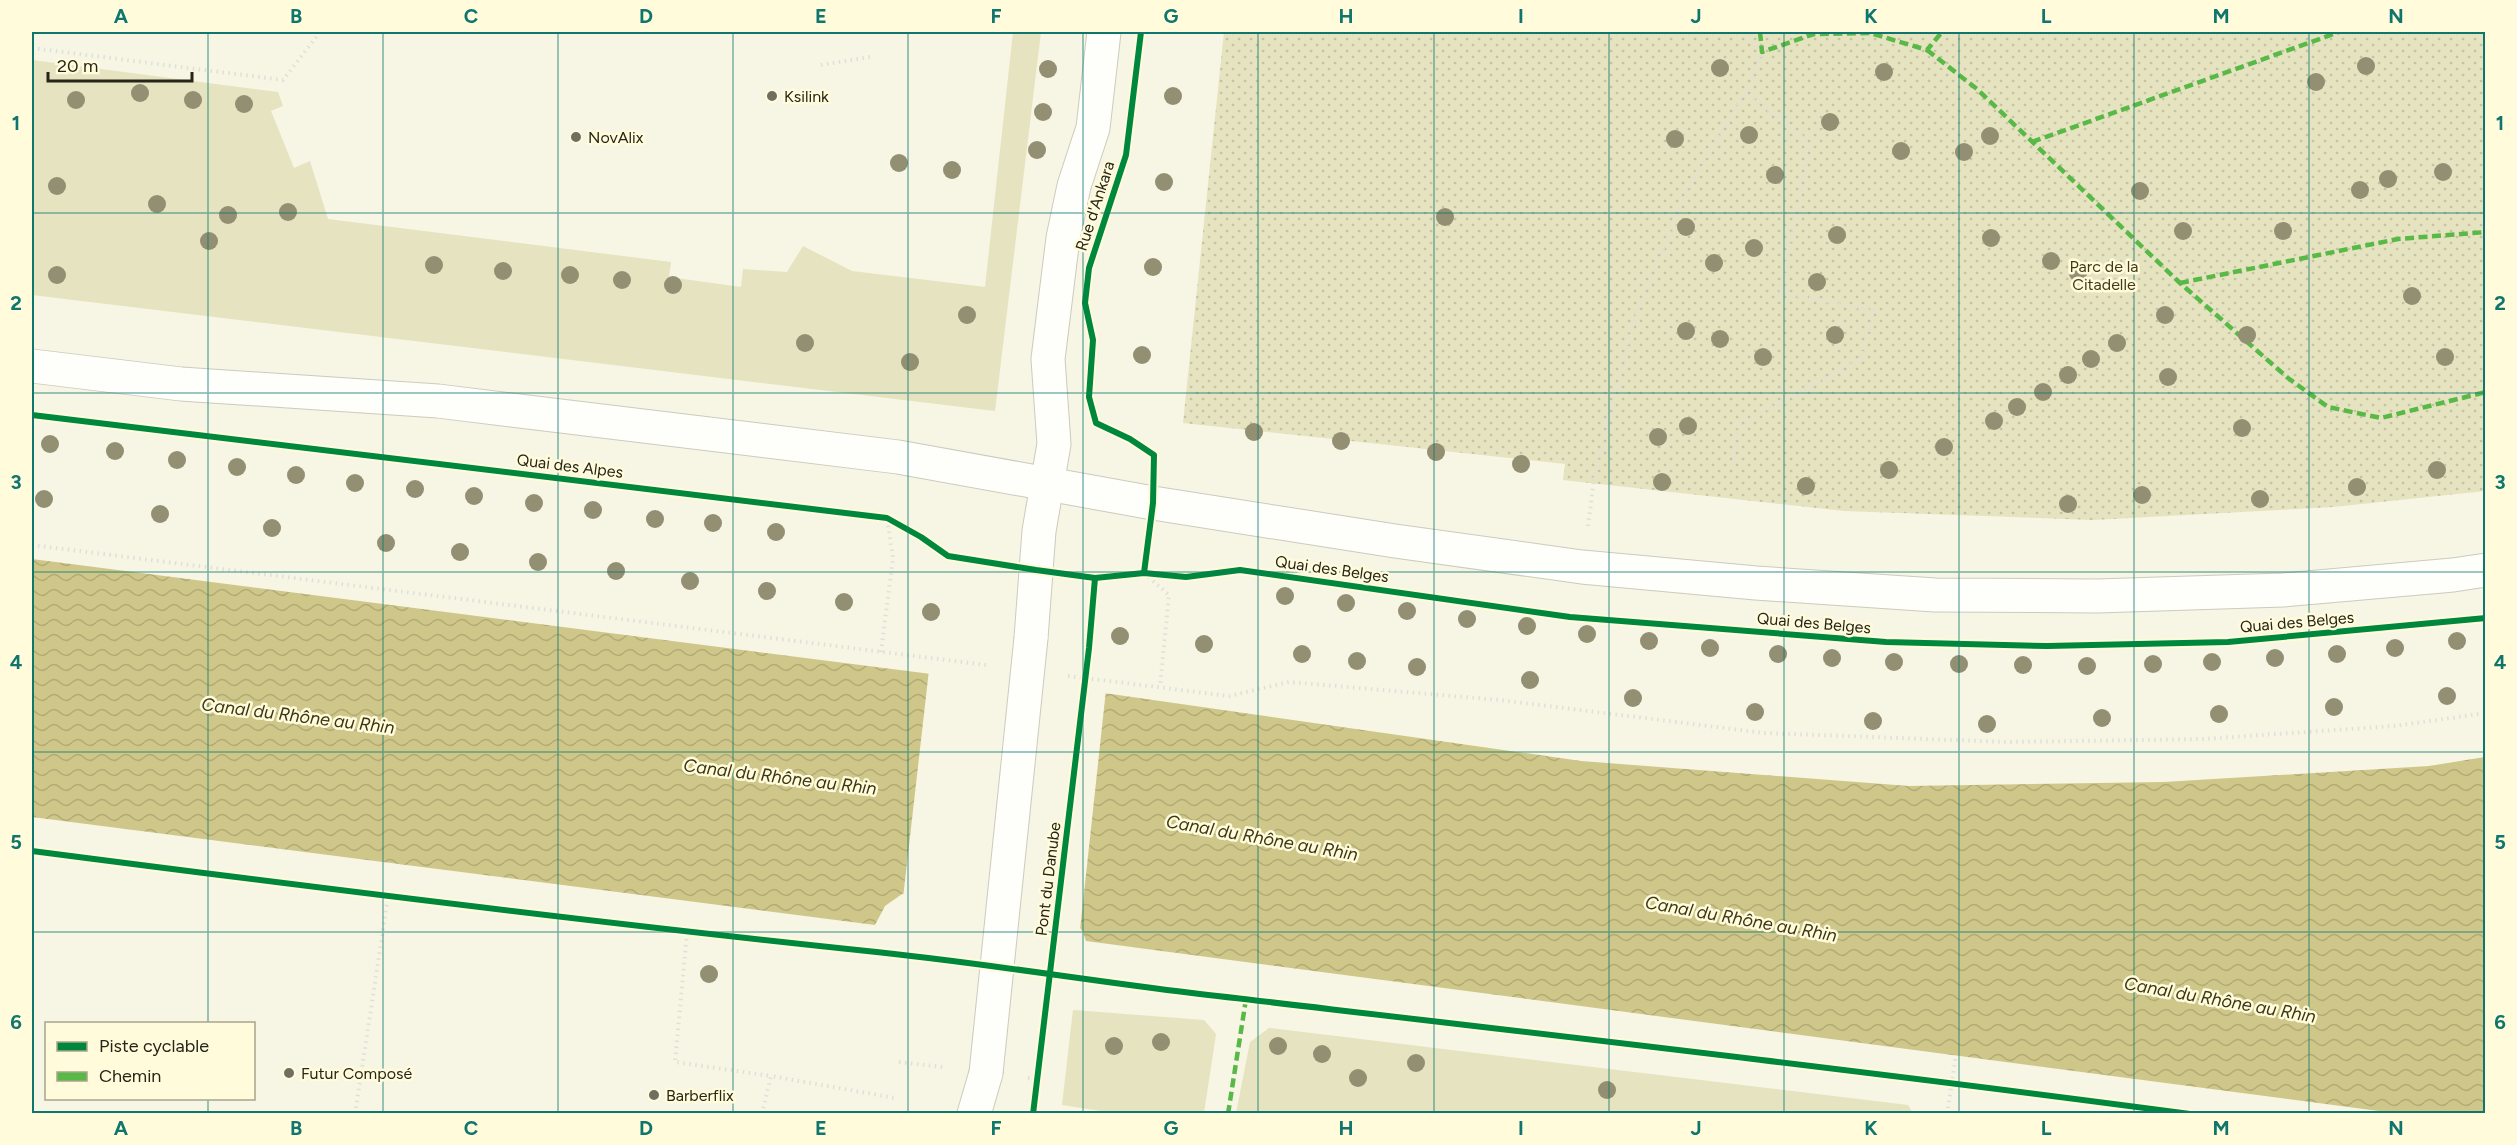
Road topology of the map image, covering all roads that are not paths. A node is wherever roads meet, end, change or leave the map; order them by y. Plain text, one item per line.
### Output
1 (1104, 32) edge
2 (32, 366) edge
3 (1046, 482) junction
4 (2486, 570) edge
5 (974, 1113) edge

1 - 3 main road, Rue d'Ankara
2 - 3 main road
3 - 4 main road, Quai des Belges
3 - 5 main road, Rue d'Ankara, bridge

